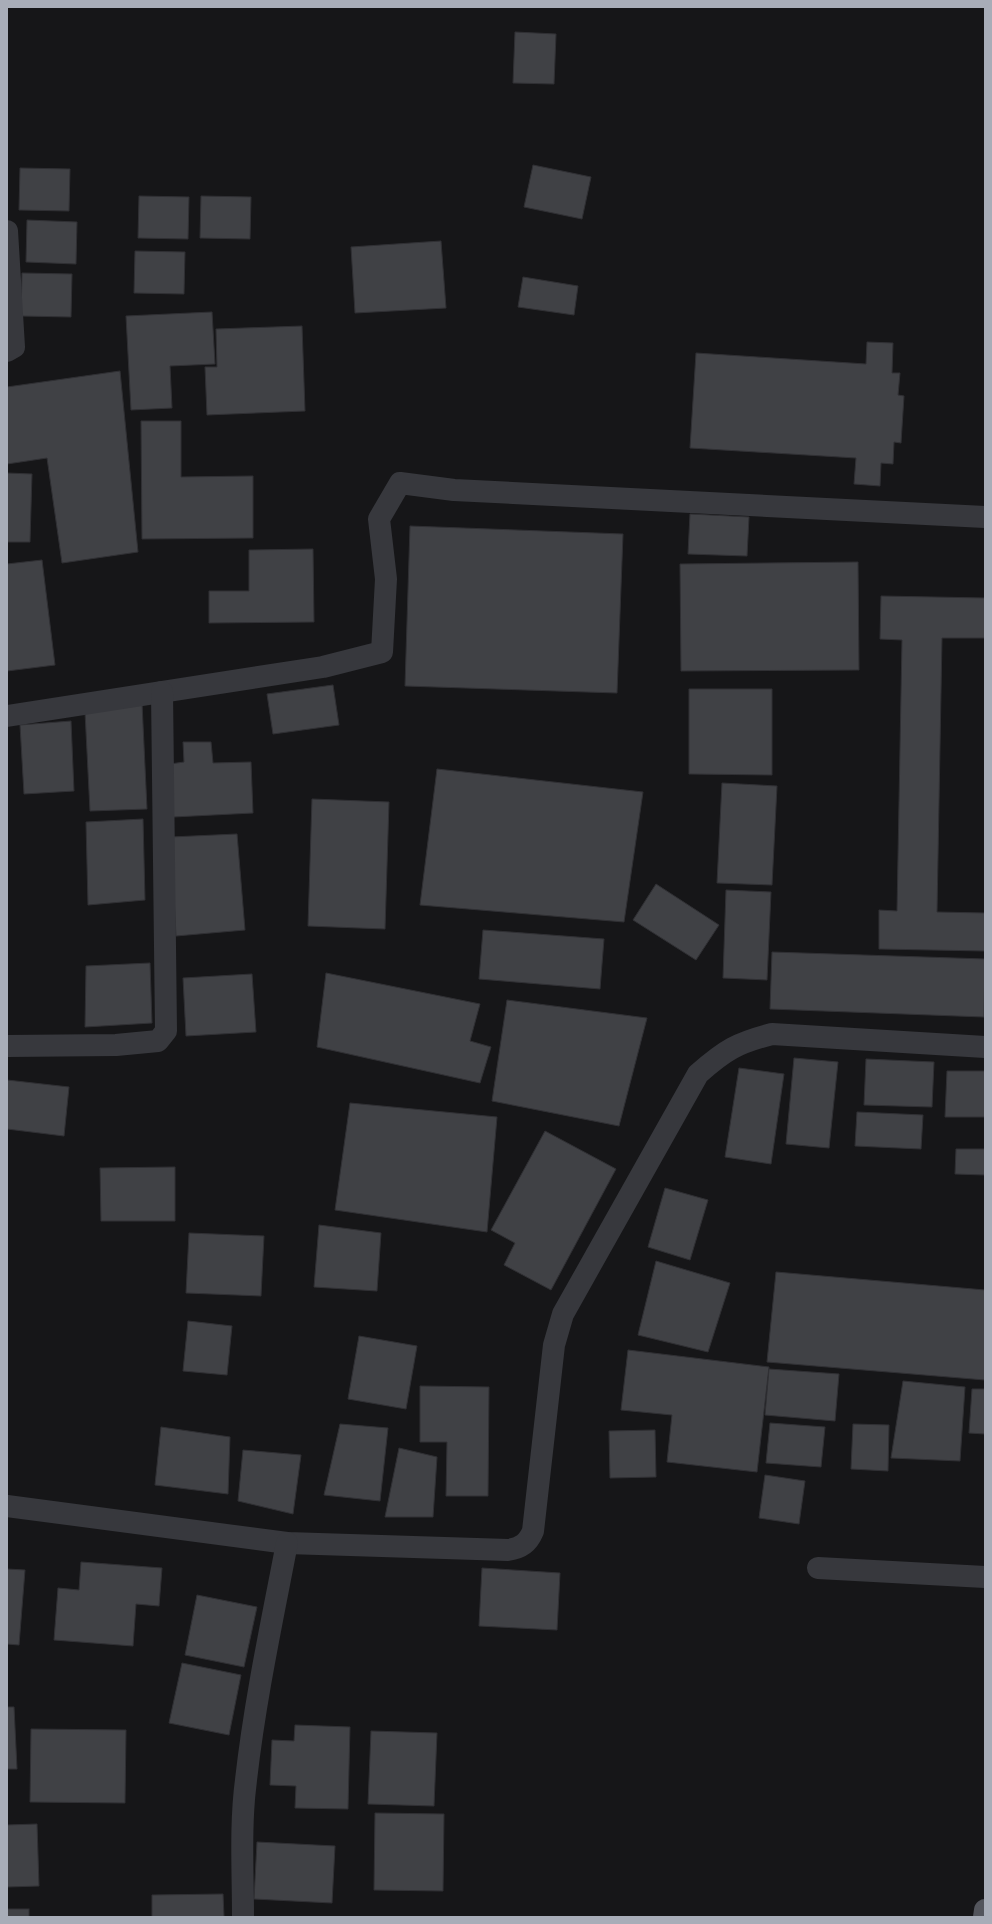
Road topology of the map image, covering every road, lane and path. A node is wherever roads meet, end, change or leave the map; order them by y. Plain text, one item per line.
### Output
1 (7, 231) edge
2 (7, 350) edge
3 (985, 517) edge
4 (162, 692) junction
5 (7, 716) edge
6 (7, 1046) edge
7 (985, 1048) edge
8 (7, 1506) edge
9 (287, 1543) junction
10 (818, 1568) dead end
11 (985, 1577) edge
12 (985, 1910) edge
13 (243, 1917) edge
14 (984, 1917) edge

1 - 2 street
3 - 4 street
4 - 5 street
4 - 6 street
7 - 9 street
8 - 9 street
9 - 13 street
10 - 11 street
12 - 14 main road

